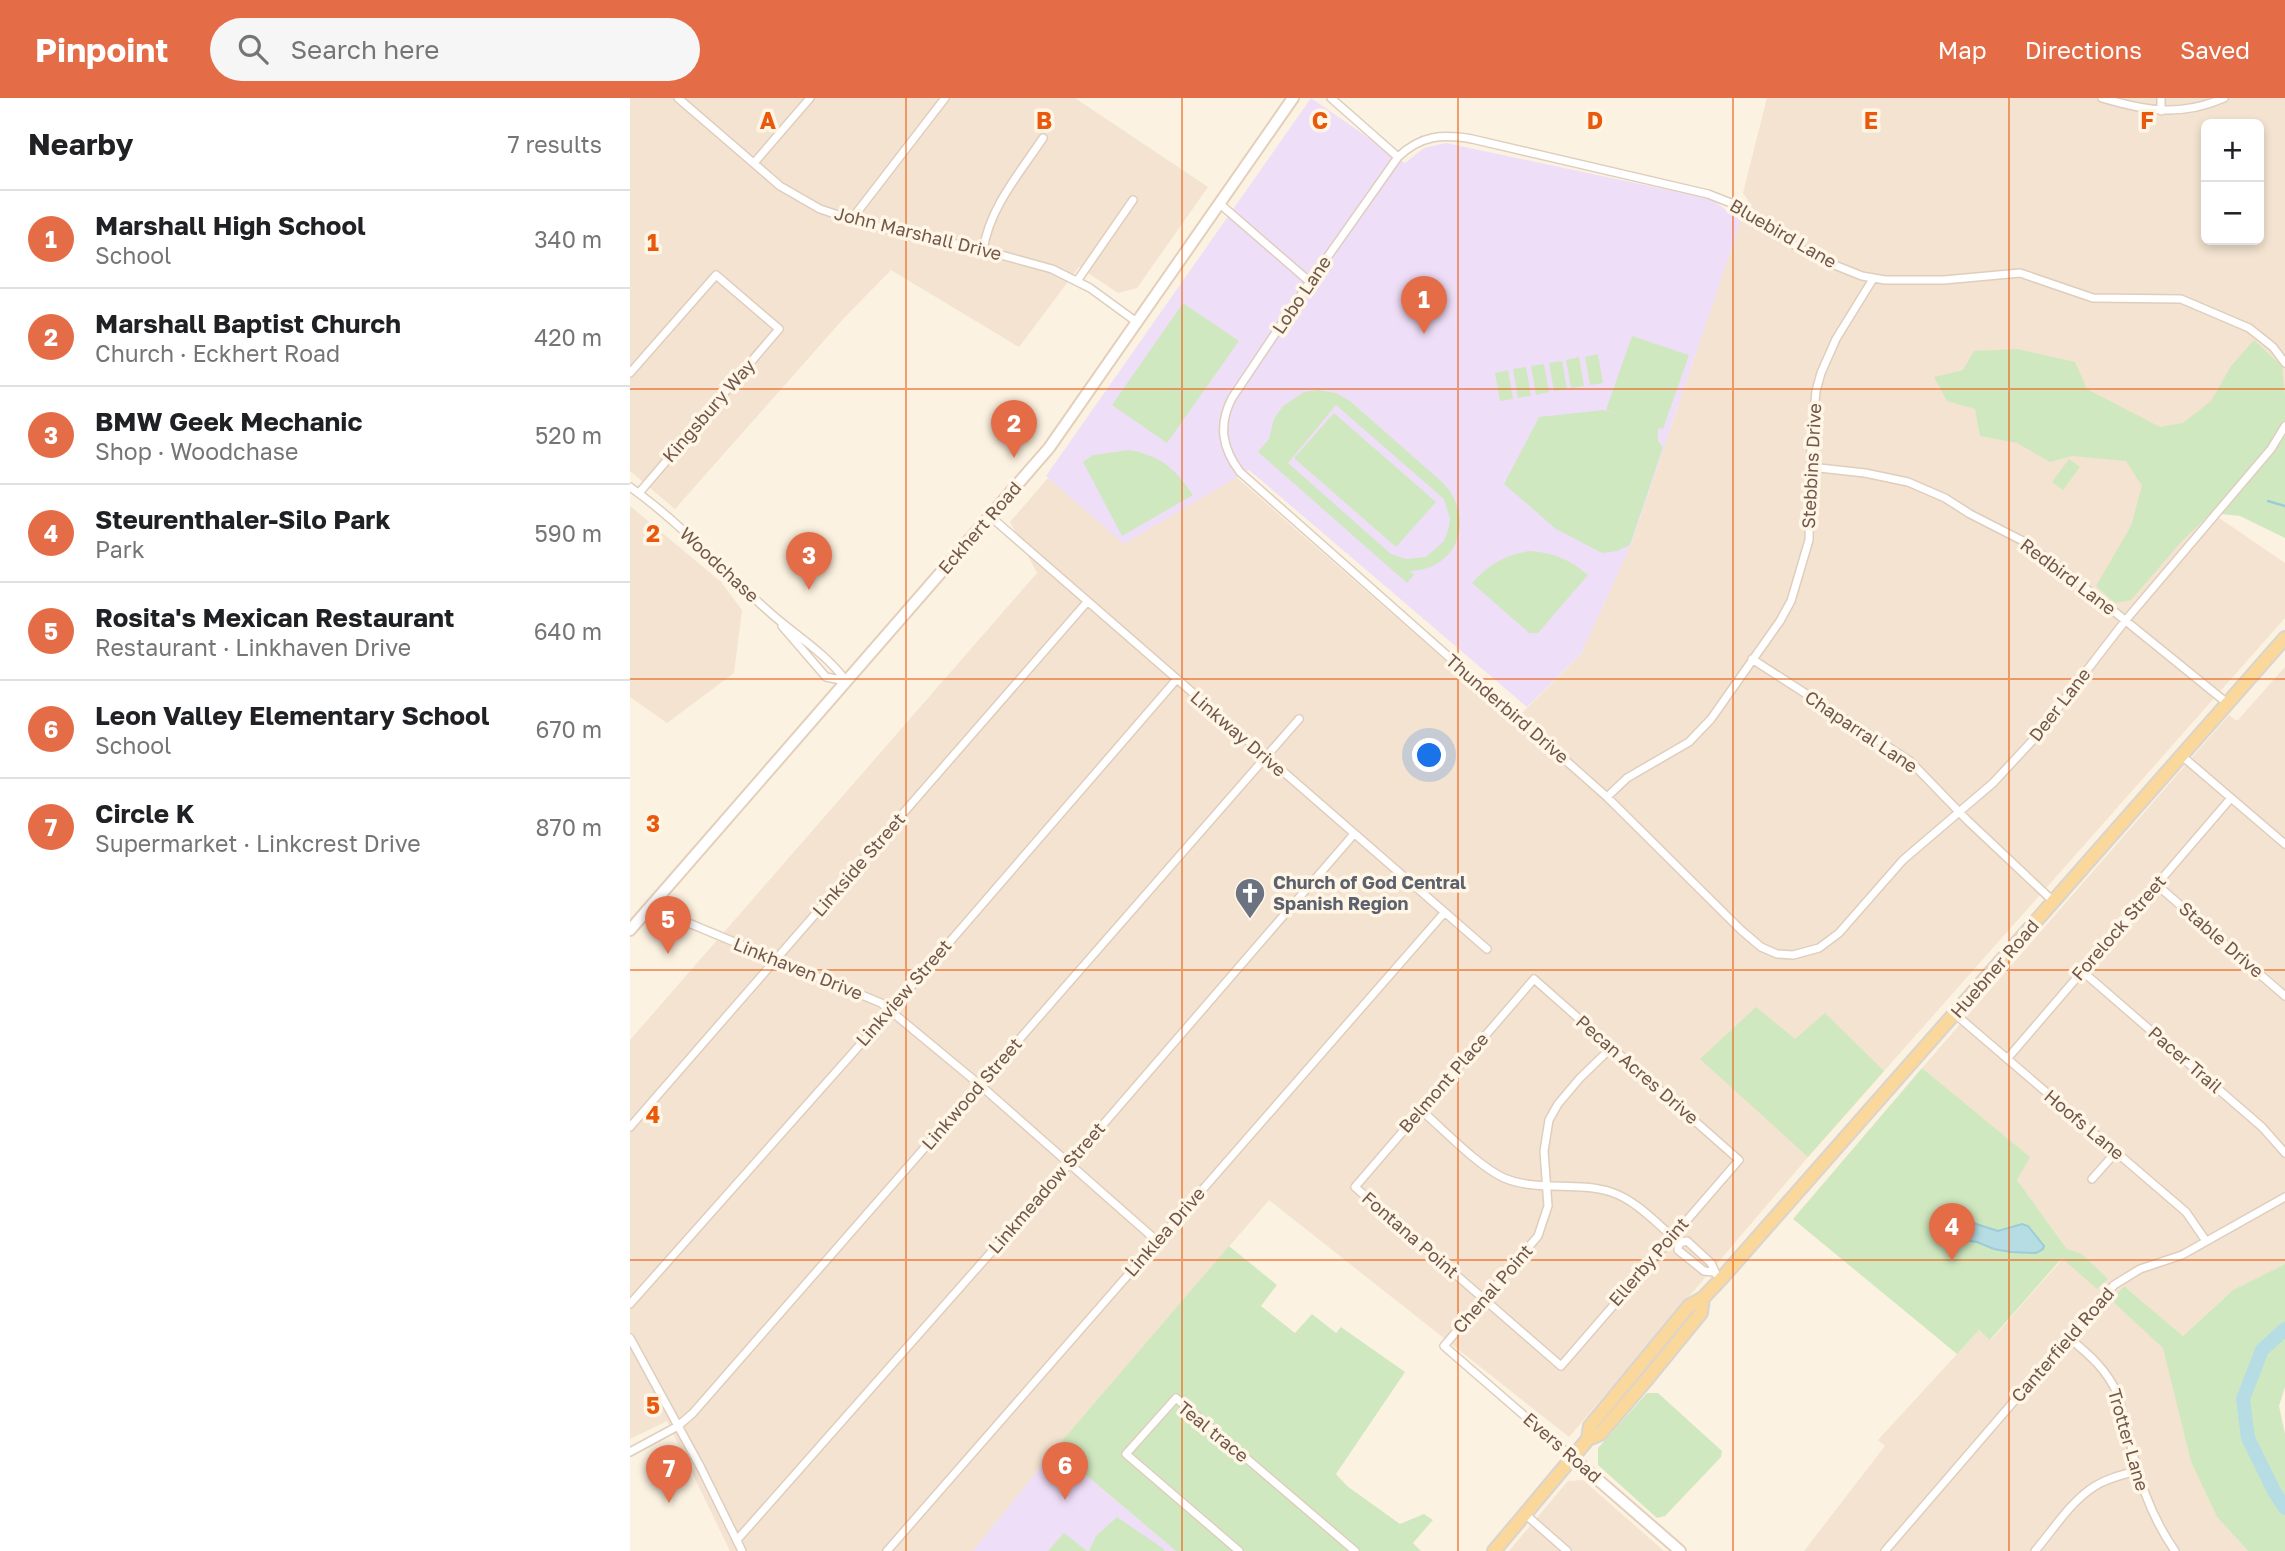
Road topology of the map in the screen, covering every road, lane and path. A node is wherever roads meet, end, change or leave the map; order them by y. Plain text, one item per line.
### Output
1 (678, 98) edge
2 (810, 98) edge
3 (945, 98) edge
4 (1293, 98) edge
5 (1331, 98) edge
6 (2102, 98) edge
7 (2161, 98) edge
8 (2224, 98) edge
9 (2161, 111) junction
10 (1043, 138) dead end
11 (1398, 157) junction
12 (754, 163) junction
13 (1133, 200) dead end
14 (1220, 204) junction
15 (851, 220) junction
16 (983, 250) junction
17 (1873, 279) junction
18 (1077, 281) junction
19 (1310, 282) junction
20 (1138, 323) junction
21 (2285, 363) edge
22 (630, 373) edge
23 (2285, 426) edge
24 (1224, 440) joint
25 (1810, 467) junction
26 (630, 487) edge
27 (639, 493) junction
28 (991, 517) junction
29 (1087, 602) junction
30 (775, 617) junction
31 (2126, 621) junction
32 (2285, 638) edge
33 (1752, 659) junction
34 (1176, 680) junction
35 (846, 681) junction
36 (2227, 703) junction
37 (1298, 719) dead end
38 (2182, 755) junction
39 (1265, 757) junction
40 (1607, 797) junction
41 (2231, 798) junction
42 (1960, 813) junction
43 (1354, 834) junction
44 (2285, 844) edge
45 (2157, 885) junction
46 (2054, 902) junction
47 (650, 908) junction
48 (1444, 912) junction
49 (630, 930) edge
50 (1487, 949) dead end
51 (1805, 953) joint
52 (777, 960) junction
53 (2082, 971) junction
54 (1535, 979) joint
55 (2285, 996) edge
56 (890, 1011) junction
57 (1955, 1014) junction
58 (1611, 1048) junction
59 (2007, 1059) junction
60 (980, 1085) junction
61 (1420, 1110) junction
62 (630, 1127) edge
63 (2116, 1152) junction
64 (2285, 1153) edge
65 (1739, 1160) joint
66 (1069, 1164) junction
67 (2092, 1179) dead end
68 (1547, 1185) junction
69 (1356, 1187) joint
70 (2285, 1198) edge
71 (1672, 1236) junction
72 (1157, 1241) junction
73 (2206, 1241) junction
74 (1717, 1275) junction
75 (1485, 1300) junction
76 (630, 1304) edge
77 (630, 1338) edge
78 (2069, 1338) junction
79 (1444, 1346) joint
80 (1561, 1366) joint
81 (678, 1426) junction
82 (630, 1452) edge
83 (1573, 1458) junction
84 (2137, 1471) junction
85 (1525, 1514) junction
86 (737, 1540) junction
87 (742, 1551) edge
88 (887, 1551) edge
89 (1239, 1551) edge
90 (1356, 1551) edge
91 (1494, 1551) edge
92 (1567, 1551) edge
93 (1680, 1551) edge
94 (1885, 1551) edge
95 (2035, 1551) edge
96 (2175, 1551) edge

1 - 12 street, John Marshall Drive
2 - 12 street
3 - 15 street
4 - 14 main road, Eckhert Road
5 - 11 street
6 - 9 street
7 - 9 street
8 - 9 street
10 - 16 street
11 - 17 street, Bluebird Lane
11 - 19 street, Lobo Lane
12 - 15 street, John Marshall Drive
13 - 18 street
14 - 19 street
14 - 20 main road, Eckhert Road
15 - 16 street, John Marshall Drive
16 - 18 street, John Marshall Drive
17 - 21 street, Bluebird Lane
17 - 25 street, Stebbins Drive
18 - 20 street, John Marshall Drive
19 - 24 street, Lobo Lane
20 - 28 main road, Eckhert Road
22 - 27 street, Kingsbury Way
23 - 31 street, Deer Lane
24 - 40 street, Thunderbird Drive
25 - 31 street, Redbird Lane
25 - 33 street, Stebbins Drive
26 - 27 street, Woodchase
27 - 30 street, Woodchase
28 - 29 street, Linkway Drive
28 - 35 main road, Eckhert Road
29 - 34 street, Linkway Drive
29 - 52 street, Linkside Street
30 - 35 street, Woodchase
30 - 35 street, Woodchase
31 - 36 street, Redbird Lane
31 - 42 street, Deer Lane
32 - 36 main road, Huebner Road
33 - 40 street, Stebbins Drive
33 - 42 street, Chaparral Lane
34 - 39 street, Linkway Drive
34 - 56 street, Linkview Street
35 - 47 main road, Eckhert Road
36 - 38 main road, Huebner Road
37 - 39 street, Linkwood Street
38 - 41 street
38 - 46 main road, Huebner Road
39 - 43 street, Linkway Drive
39 - 60 street, Linkwood Street
40 - 51 street, Thunderbird Drive
41 - 44 street
41 - 45 street, Forelock Street
42 - 46 street, Chaparral Lane
42 - 51 street, Deer Lane
43 - 48 street, Linkway Drive
43 - 66 street, Linkmeadow Street
45 - 53 street, Forelock Street
45 - 55 street, Stable Drive
46 - 57 main road, Huebner Road
47 - 49 main road, Eckhert Road
47 - 52 street, Linkhaven Drive
48 - 50 street, Linkway Drive
48 - 72 street, Linklea Drive
52 - 56 street, Linkhaven Drive
52 - 62 street, Linkside Street
53 - 59 street, Forelock Street
53 - 64 street, Pacer Trail
54 - 58 street, Pecan Acres Drive
54 - 61 street, Belmont Place
56 - 60 street, Linkhaven Drive
56 - 76 street, Linkview Street
57 - 59 street, Hoofs Lane
57 - 74 main road, Huebner Road
58 - 65 street, Pecan Acres Drive
58 - 68 street, Chenal Point
59 - 63 street, Hoofs Lane
60 - 66 street, Linkhaven Drive
60 - 81 street, Linkwood Street
61 - 68 street
61 - 69 street, Belmont Place
63 - 67 street
63 - 73 street, Hoofs Lane
65 - 71 street, Ellerby Point
66 - 72 street, Linkhaven Drive
66 - 86 street, Linkmeadow Street
68 - 71 street
68 - 75 street, Chenal Point
69 - 75 street, Fontana Point
70 - 73 street, Canterfield Road
71 - 74 street
71 - 80 street, Ellerby Point
72 - 88 street, Linklea Drive
73 - 78 street, Canterfield Road
74 - 83 main road, Huebner Road
75 - 79 street, Chenal Point
75 - 80 street, Fontana Point
77 - 81 street
78 - 84 street, Trotter Lane
78 - 94 street, Canterfield Road
79 - 83 street, Evers Road
81 - 82 street, Linkwood Street
81 - 86 street
83 - 85 main road, Huebner Road
83 - 93 main road, Evers Road
84 - 95 street
84 - 96 street, Trotter Lane
85 - 91 main road, Huebner Road
85 - 92 street
86 - 87 street
89 - 90 street, Teal trace

